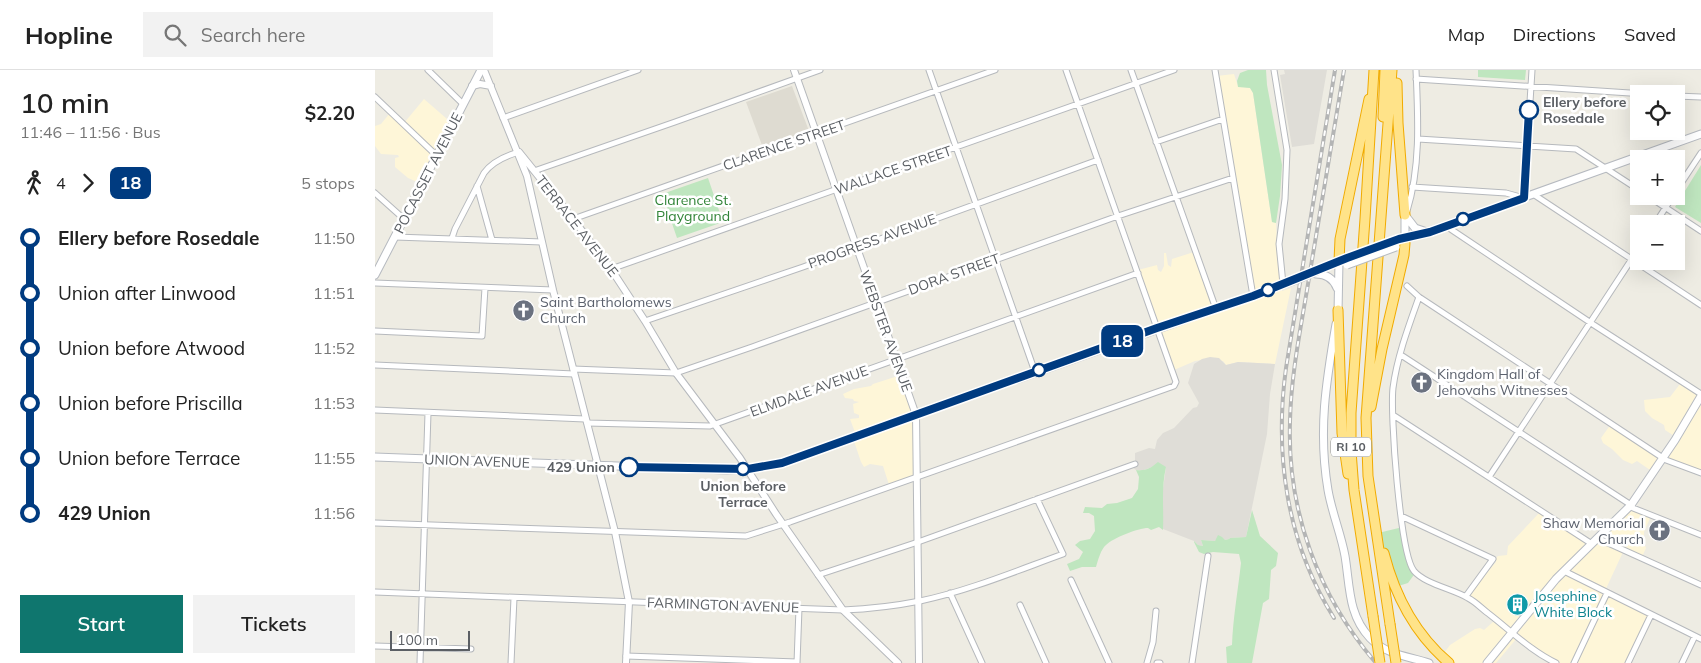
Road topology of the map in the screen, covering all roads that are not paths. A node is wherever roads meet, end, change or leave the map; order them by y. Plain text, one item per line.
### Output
1 (427, 70) edge
2 (483, 70) edge
3 (638, 70) edge
4 (794, 70) edge
5 (820, 70) edge
6 (929, 70) edge
7 (995, 70) edge
8 (1066, 70) edge
9 (1131, 70) edge
10 (1174, 70) edge
11 (1215, 70) edge
12 (1274, 70) edge
13 (1385, 70) edge
14 (1392, 70) edge
15 (1397, 70) edge
16 (1416, 70) edge
17 (1532, 70) edge
18 (1374, 71) edge
19 (797, 78) junction
20 (1416, 79) junction
21 (1373, 82) junction
22 (1136, 84) junction
23 (472, 86) junction
24 (491, 86) junction
25 (1531, 86) junction
26 (936, 91) junction
27 (1630, 93) edge
28 (1685, 96) edge
29 (375, 97) edge
30 (1701, 97) edge
31 (463, 104) junction
32 (1078, 104) junction
33 (503, 118) junction
34 (1223, 119) junction
35 (816, 134) junction
36 (1701, 134) edge
37 (1418, 139) junction
38 (1156, 142) junction
39 (1527, 146) junction
40 (956, 147) junction
41 (519, 152) junction
42 (1701, 152) edge
43 (437, 156) junction
44 (1098, 160) junction
45 (1385, 167) junction
46 (1606, 168) junction
47 (534, 170) junction
48 (1685, 177) edge
49 (1233, 178) junction
50 (1630, 184) edge
51 (477, 186) junction
52 (1412, 187) junction
53 (836, 190) junction
54 (375, 193) edge
55 (1533, 194) junction
56 (1175, 198) junction
57 (1524, 198) junction
58 (976, 204) junction
59 (1662, 205) edge
60 (1665, 207) junction
61 (1405, 215) junction
62 (1660, 215) edge
63 (1118, 216) junction
64 (404, 219) junction
65 (573, 219) junction
66 (1446, 226) junction
67 (1701, 231) edge
68 (1430, 232) junction
69 (395, 237) junction
70 (452, 238) junction
71 (491, 240) junction
72 (542, 242) junction
73 (1401, 242) junction
74 (856, 247) junction
75 (995, 259) junction
76 (1630, 259) edge
77 (378, 263) edge
78 (1343, 263) junction
79 (1630, 263) edge
80 (611, 270) junction
81 (1647, 270) edge
82 (1137, 273) junction
83 (1316, 273) junction
84 (375, 275) edge
85 (375, 283) edge
86 (1283, 284) junction
87 (1407, 286) dead end
88 (485, 288) junction
89 (553, 290) junction
90 (1338, 292) junction
91 (1253, 296) junction
92 (1419, 296) junction
93 (876, 303) junction
94 (1701, 305) edge
95 (1216, 309) junction
96 (1338, 310) junction
97 (1015, 316) junction
98 (645, 320) junction
99 (1590, 323) junction
100 (1157, 328) junction
101 (375, 331) edge
102 (1401, 355) junction
103 (897, 360) junction
104 (375, 365) edge
105 (573, 371) junction
106 (676, 372) junction
107 (1035, 372) junction
108 (1551, 383) junction
109 (1701, 395) edge
110 (375, 410) edge
111 (428, 413) junction
112 (916, 415) junction
113 (1393, 415) junction
114 (586, 421) junction
115 (715, 424) junction
116 (1519, 433) junction
117 (1367, 456) junction
118 (375, 457) edge
119 (1662, 457) junction
120 (428, 459) junction
121 (1135, 464) dead end
122 (598, 466) junction
123 (748, 469) junction
124 (1701, 473) edge
125 (918, 476) junction
126 (1489, 477) junction
127 (1371, 495) junction
128 (1037, 499) junction
129 (1631, 505) junction
130 (1401, 516) junction
131 (375, 523) edge
132 (784, 524) junction
133 (426, 525) junction
134 (615, 532) junction
135 (1701, 534) edge
136 (1595, 541) junction
137 (918, 542) junction
138 (1208, 556) dead end
139 (1366, 566) junction
140 (1564, 571) junction
141 (819, 575) junction
142 (1071, 580) dead end
143 (1701, 586) edge
144 (375, 592) edge
145 (950, 593) junction
146 (1607, 593) junction
147 (423, 594) junction
148 (1466, 596) junction
149 (514, 598) junction
150 (919, 601) junction
151 (629, 602) junction
152 (1020, 605) dead end
153 (799, 608) junction
154 (843, 610) junction
155 (1156, 611) dead end
156 (1651, 615) junction
157 (1512, 633) junction
158 (1695, 636) junction
159 (1701, 639) edge
160 (375, 646) edge
161 (421, 647) junction
162 (471, 649) dead end
163 (626, 659) edge
164 (420, 663) edge
165 (511, 663) edge
166 (797, 663) edge
167 (898, 663) edge
168 (919, 663) edge
169 (982, 663) edge
170 (1046, 663) edge
171 (1109, 663) edge
172 (1147, 663) edge
173 (1192, 663) edge
174 (1380, 663) edge
175 (1396, 663) edge
176 (1429, 663) edge
177 (1449, 663) edge
178 (1487, 663) edge
179 (1556, 663) edge
180 (1575, 663) edge
181 (1628, 663) edge
182 (1682, 663) edge

1 - 31 street
2 - 23 main road, POCASSET AVENUE
2 - 24 street
3 - 33 street
4 - 19 street, WEBSTER AVENUE
5 - 19 street
6 - 26 street
7 - 26 street, CLARENCE STREET
8 - 32 street
9 - 22 street
10 - 22 street, WALLACE STREET
11 - 34 street
12 - 86 street
13 - 45 highway
14 - 45 highway, RI 10
15 - 61 highway
16 - 20 street
17 - 25 street
18 - 21 highway, RI 10
19 - 35 street, WEBSTER AVENUE
19 - 47 street
20 - 25 street
20 - 37 street
21 - 78 highway
21 - 139 highway, RI 10
22 - 32 street, WALLACE STREET
22 - 38 street
23 - 24 street
23 - 31 main road, POCASSET AVENUE
24 - 33 street
25 - 27 street
25 - 39 street
26 - 35 street, CLARENCE STREET
26 - 40 street
28 - 30 street
29 - 43 street
31 - 43 main road, POCASSET AVENUE
32 - 40 street, WALLACE STREET
32 - 44 street
33 - 41 street
34 - 38 street
34 - 49 street
35 - 53 street, WEBSTER AVENUE
35 - 65 street, CLARENCE STREET
36 - 46 main road, UNION AVENUE
37 - 39 street
37 - 52 street
38 - 56 street
39 - 46 street
39 - 57 street
40 - 53 street, WALLACE STREET
40 - 58 street
41 - 47 street, TERRACE AVENUE
41 - 51 street
41 - 72 street
42 - 48 street
43 - 64 main road, POCASSET AVENUE
44 - 58 street, PROGRESS AVENUE
44 - 63 street
45 - 117 highway, RI 10
46 - 50 street
46 - 55 main road, UNION AVENUE
47 - 65 street, TERRACE AVENUE
49 - 56 street, DORA STREET
49 - 91 street
51 - 70 street
51 - 71 street
52 - 57 street
52 - 61 street
53 - 74 street, WEBSTER AVENUE
53 - 80 street, WALLACE STREET
54 - 64 street
55 - 57 main road, UNION AVENUE
55 - 76 street
56 - 63 street, DORA STREET
56 - 95 street
57 - 66 main road, UNION AVENUE
58 - 74 street, PROGRESS AVENUE
58 - 75 street
59 - 60 street
60 - 62 street
60 - 67 street
61 - 68 main road
61 - 73 main road
63 - 75 street, DORA STREET
63 - 82 street
64 - 69 main road, POCASSET AVENUE
65 - 80 street, TERRACE AVENUE
66 - 68 main road, UNION AVENUE
66 - 99 street
68 - 73 main road, UNION AVENUE
69 - 70 street
69 - 77 main road, POCASSET AVENUE
70 - 71 street
71 - 72 street
72 - 89 street
73 - 78 main road, UNION AVENUE, bridge
73 - 117 highway
74 - 93 street, WEBSTER AVENUE
74 - 98 street, PROGRESS AVENUE
75 - 93 street, DORA STREET
75 - 97 street
77 - 84 main road, POCASSET AVENUE
78 - 83 main road, UNION AVENUE
78 - 90 main road
79 - 99 street
80 - 98 street, TERRACE AVENUE
81 - 94 street
82 - 97 street, ELMDALE AVENUE
82 - 100 street
83 - 86 main road, UNION AVENUE, bridge
83 - 90 main road
85 - 88 street
86 - 91 main road, UNION AVENUE
87 - 92 street
88 - 89 street
88 - 101 street
89 - 105 street
90 - 96 main road
91 - 95 main road, UNION AVENUE
92 - 102 street
92 - 108 street
93 - 103 street, WEBSTER AVENUE
93 - 106 street, DORA STREET
95 - 100 main road, UNION AVENUE
96 - 139 highway
96 - 176 main road
97 - 103 street, ELMDALE AVENUE
97 - 107 street
98 - 106 street, TERRACE AVENUE
99 - 108 street
99 - 109 street
100 - 107 main road, UNION AVENUE
100 - 125 street
102 - 113 street
102 - 116 street
103 - 112 street, WEBSTER AVENUE
103 - 115 street, ELMDALE AVENUE
104 - 105 street
105 - 106 street
105 - 114 street
106 - 115 street, TERRACE AVENUE
107 - 112 main road, UNION AVENUE
108 - 116 street
108 - 119 street
109 - 119 main road
110 - 111 street, ELMDALE AVENUE
111 - 114 street, ELMDALE AVENUE
111 - 120 street
112 - 123 main road, UNION AVENUE
112 - 125 street, WEBSTER AVENUE
113 - 126 street
113 - 130 street
114 - 115 street, ELMDALE AVENUE
114 - 122 street
115 - 123 street, TERRACE AVENUE
116 - 126 street
116 - 129 street
117 - 127 highway, RI 10
118 - 120 main road, UNION AVENUE
119 - 124 street
119 - 129 main road
120 - 122 main road, UNION AVENUE
120 - 133 street
121 - 128 street
122 - 123 main road, UNION AVENUE
122 - 134 street
123 - 132 street, TERRACE AVENUE
125 - 132 street
125 - 137 street, WEBSTER AVENUE
126 - 136 street
127 - 175 highway, RI 10, bridge
127 - 177 highway
128 - 137 street
128 - 145 street, FARMINGTON AVENUE
129 - 135 street
129 - 136 main road
130 - 148 street
130 - 148 street
131 - 133 street
132 - 134 street
132 - 141 street, TERRACE AVENUE
133 - 134 street
133 - 147 street
134 - 151 street
136 - 140 main road
136 - 143 street
137 - 141 street
137 - 150 street, WEBSTER AVENUE
138 - 173 street
139 - 174 highway, RI 10, bridge
140 - 146 street
140 - 157 main road
141 - 154 street, TERRACE AVENUE
142 - 171 street
144 - 147 street, FARMINGTON AVENUE
145 - 150 street, FARMINGTON AVENUE
145 - 169 street
146 - 156 street
146 - 180 street
147 - 149 street, FARMINGTON AVENUE
147 - 161 street
148 - 157 street
149 - 151 street, FARMINGTON AVENUE
149 - 165 street
150 - 154 street, FARMINGTON AVENUE
150 - 168 street, WEBSTER AVENUE
151 - 153 street, FARMINGTON AVENUE
151 - 163 street
152 - 170 street
153 - 154 street, FARMINGTON AVENUE
153 - 166 street
154 - 167 street, TERRACE AVENUE
155 - 172 street
156 - 158 street
156 - 181 street
157 - 178 main road
157 - 179 street
158 - 159 street
158 - 182 street
160 - 161 street
161 - 162 street
161 - 164 street
163 - 166 street

